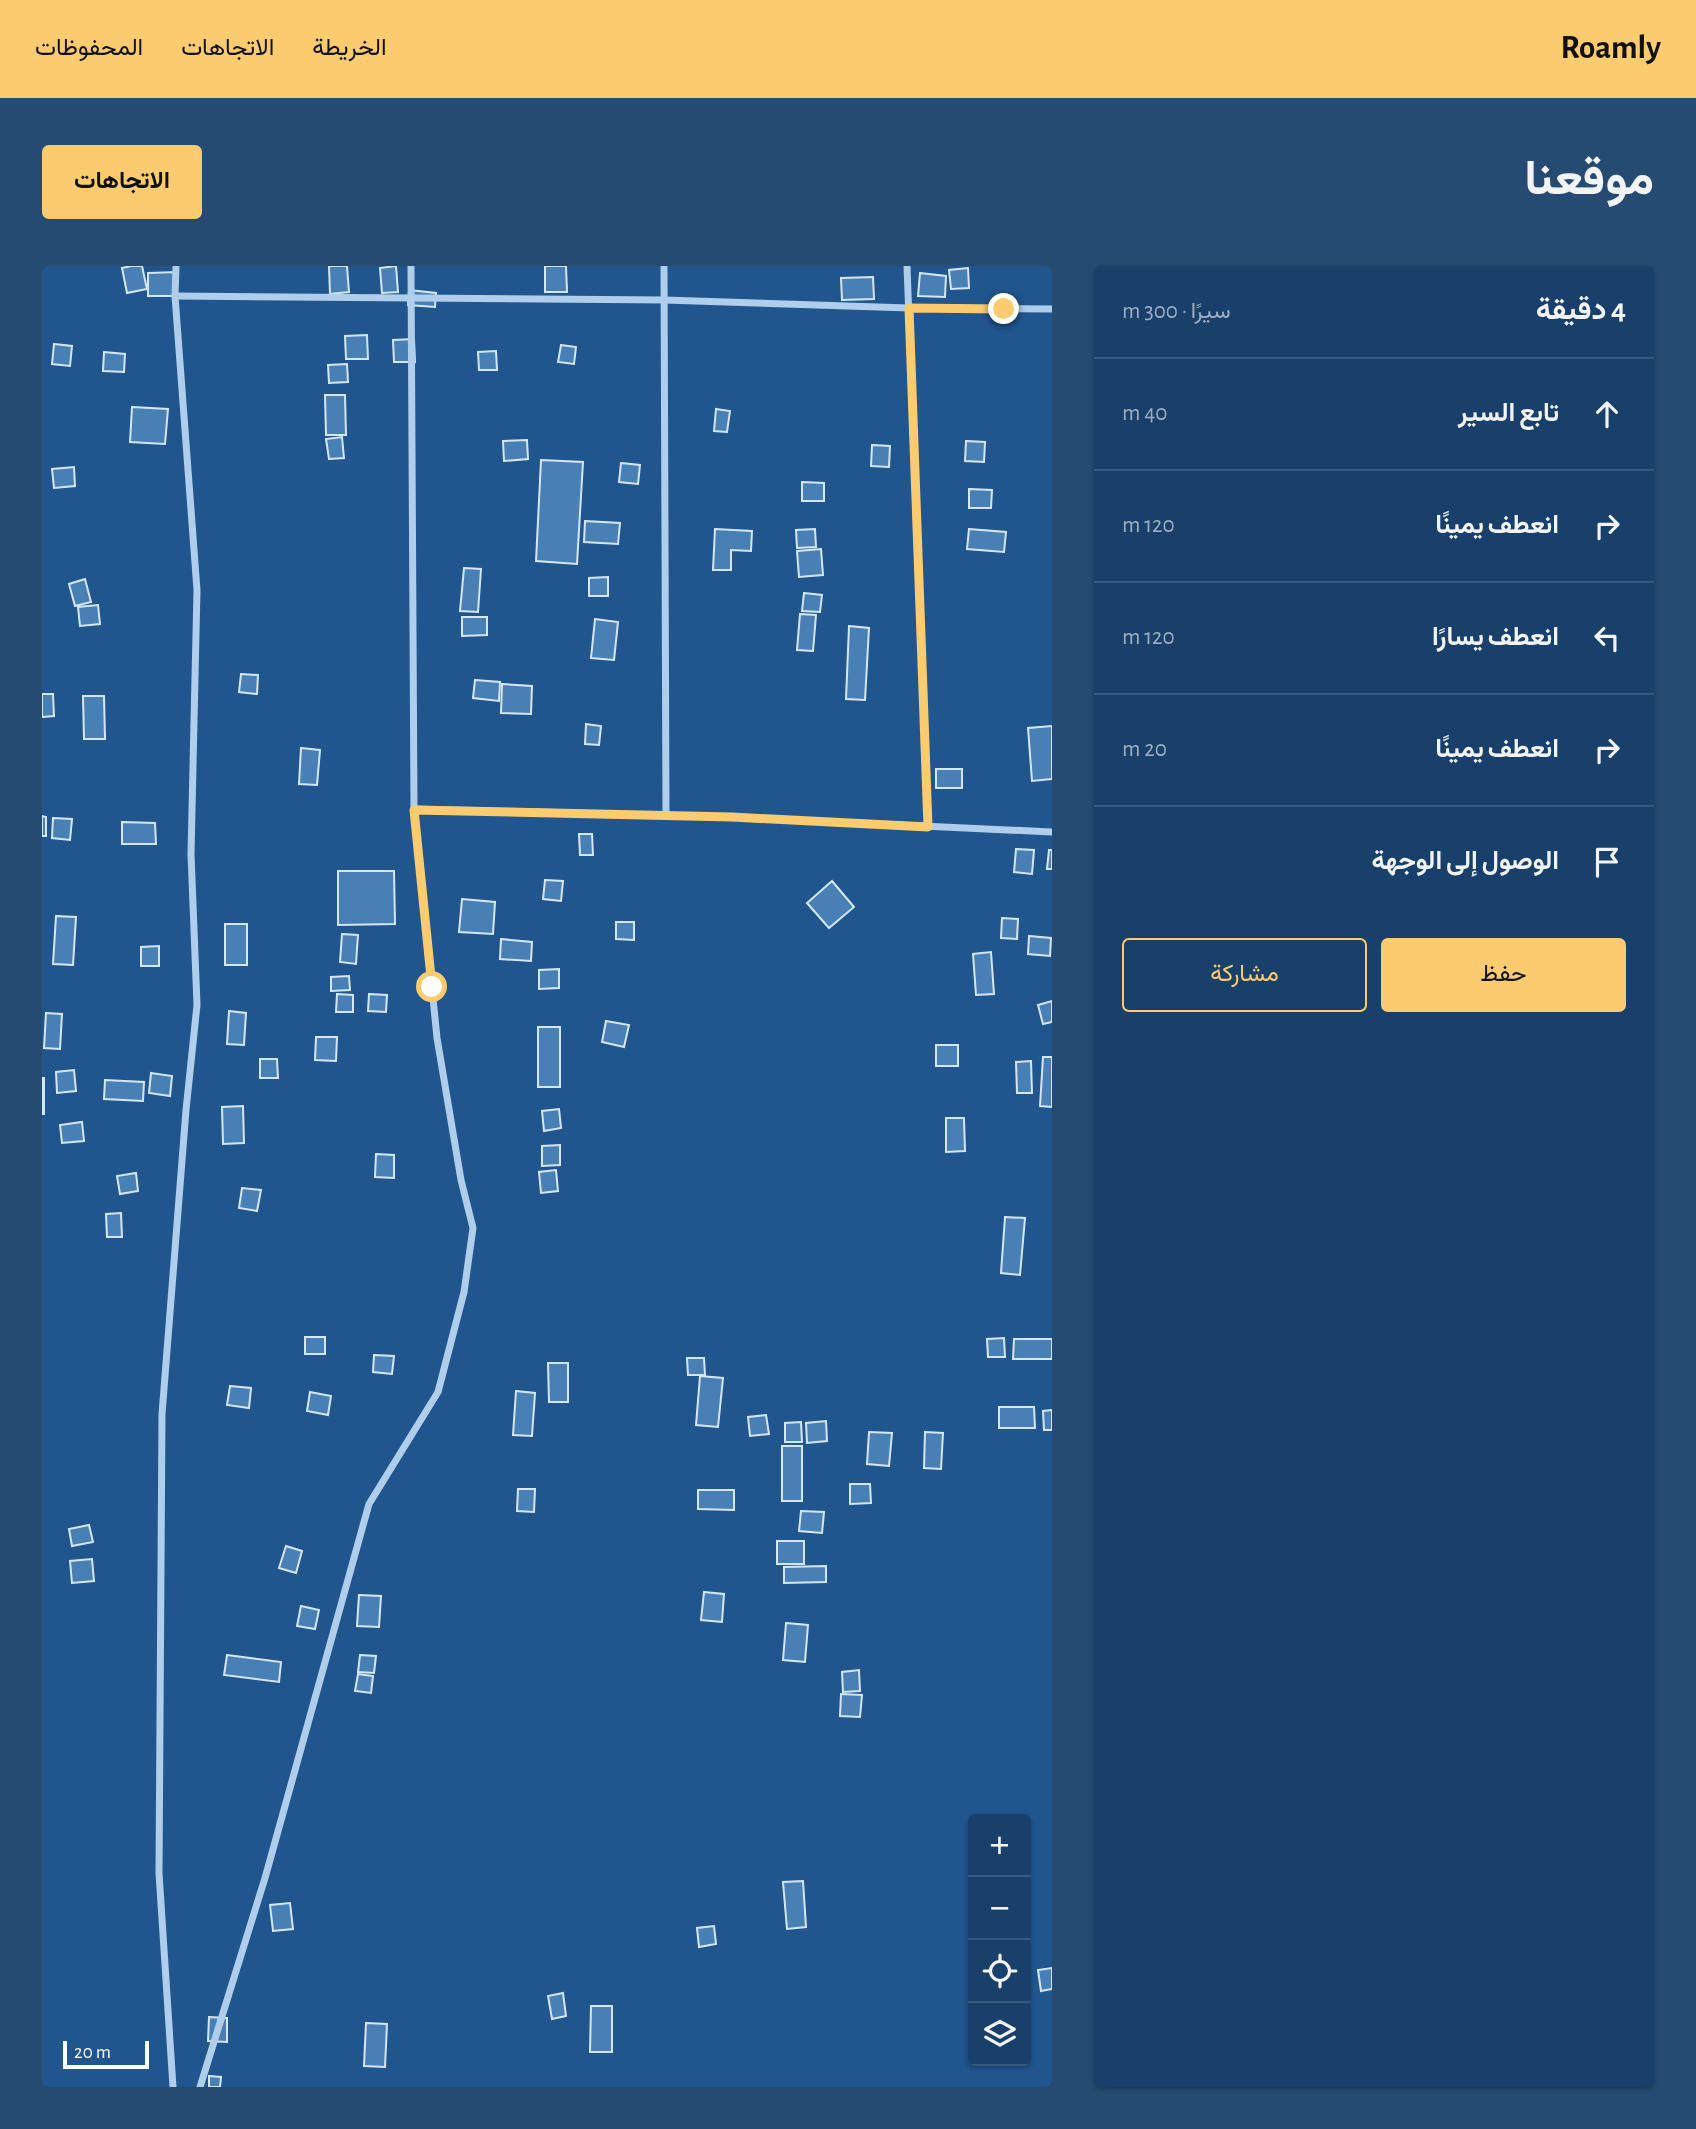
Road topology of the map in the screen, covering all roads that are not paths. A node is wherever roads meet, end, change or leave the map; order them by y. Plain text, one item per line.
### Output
1 (176, 266) edge
2 (411, 266) edge
3 (664, 266) edge
4 (907, 266) edge
5 (175, 296) junction
6 (411, 300) junction
7 (665, 300) junction
8 (909, 308) junction
9 (1052, 309) edge
10 (414, 810) junction
11 (666, 816) junction
12 (928, 827) junction
13 (1052, 832) edge
14 (173, 2087) edge
15 (200, 2087) edge

1 - 5 street
2 - 6 street
3 - 7 street
4 - 8 street
5 - 6 street
5 - 14 street
6 - 7 street
6 - 10 street
7 - 8 street
7 - 11 street
8 - 9 street
8 - 12 street
10 - 11 street
10 - 15 street
11 - 12 street
12 - 13 street

